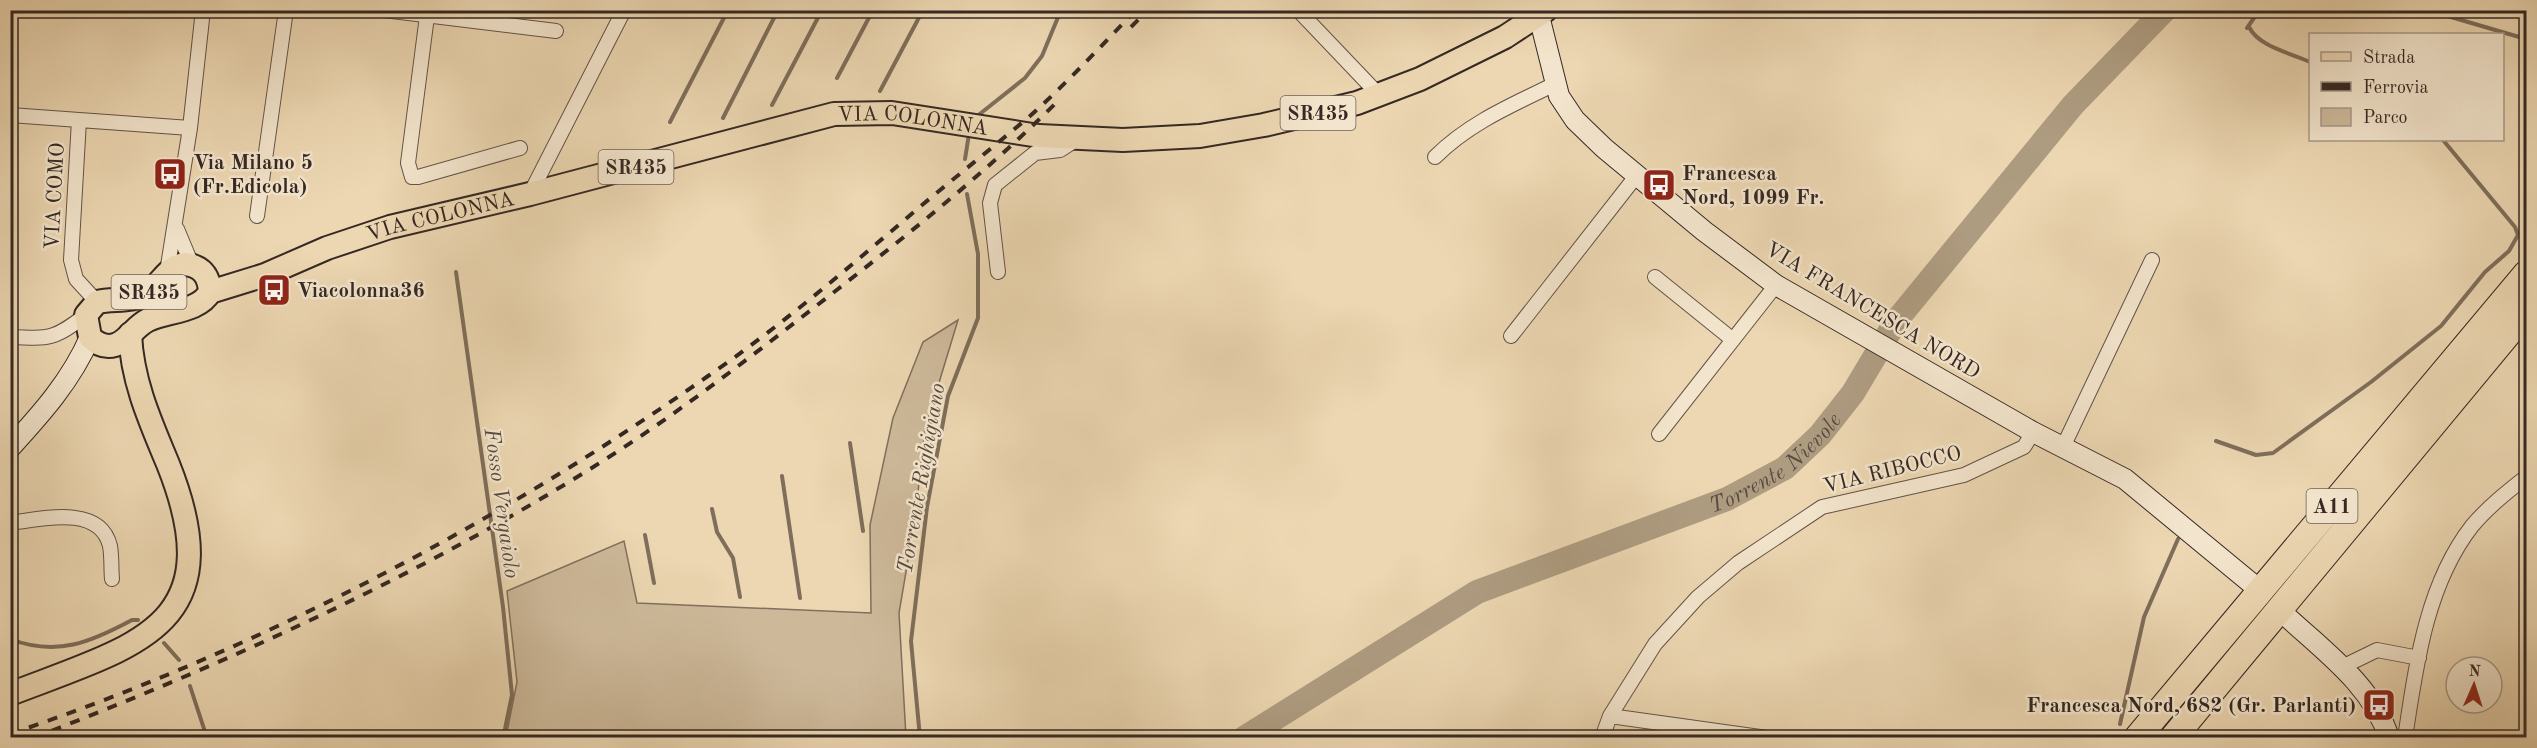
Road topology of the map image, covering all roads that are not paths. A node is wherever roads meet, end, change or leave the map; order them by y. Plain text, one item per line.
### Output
1 (203, 10) edge
2 (286, 10) edge
3 (384, 10) edge
4 (624, 10) edge
5 (1298, 10) edge
6 (1543, 13) edge
7 (427, 16) junction
8 (556, 31) dead end
9 (1555, 84) junction
10 (1379, 95) junction
11 (10, 115) edge
12 (79, 120) junction
13 (190, 128) junction
14 (1037, 144) junction
15 (519, 148) dead end
16 (1435, 157) dead end
17 (1637, 175) junction
18 (530, 194) junction
19 (257, 216) dead end
20 (176, 224) junction
21 (2152, 260) dead end
22 (167, 272) junction
23 (998, 272) dead end
24 (2526, 274) edge
25 (202, 277) junction
26 (1656, 277) dead end
27 (1776, 285) junction
28 (92, 308) junction
29 (2526, 312) edge
30 (130, 334) junction
31 (1511, 336) dead end
32 (10, 337) edge
33 (1733, 340) junction
34 (100, 343) junction
35 (136, 387) junction
36 (2033, 432) junction
37 (1659, 434) dead end
38 (2063, 447) junction
39 (10, 448) edge
40 (2526, 477) edge
41 (10, 523) edge
42 (112, 579) dead end
43 (2251, 583) dead end
44 (2285, 615) dead end
45 (2419, 658) junction
46 (2342, 667) junction
47 (10, 694) edge
48 (1610, 716) junction
49 (1602, 738) edge
50 (1767, 738) edge
51 (2138, 738) edge
52 (2173, 738) edge
53 (2389, 738) edge
54 (2404, 738) edge

1 - 13 street
2 - 19 street
3 - 7 street
4 - 18 street
5 - 10 street
6 - 9 main road, VIA FRANCESCA NORD
6 - 10 main road, VIA COLONNA / SR435
7 - 8 street
7 - 15 street
9 - 16 street
9 - 17 main road, VIA FRANCESCA NORD
10 - 14 main road, VIA COLONNA / SR435
11 - 12 street
12 - 13 street
12 - 28 street, VIA COMO
13 - 20 street
14 - 18 main road, VIA COLONNA / SR435
14 - 23 street
17 - 27 main road, VIA FRANCESCA NORD
17 - 31 street
18 - 25 main road, VIA COLONNA / SR435
20 - 22 street
20 - 25 street
21 - 38 street
22 - 25 main road, SR435
22 - 28 main road, SR435
24 - 51 highway, A11
25 - 30 main road, SR435
26 - 33 street
27 - 33 street
27 - 36 main road, VIA FRANCESCA NORD
28 - 32 street
28 - 34 main road, SR435
29 - 52 highway, A11
30 - 34 main road, SR435
30 - 35 main road
33 - 37 street
34 - 35 main road
34 - 39 main road
35 - 47 main road
36 - 38 main road, VIA FRANCESCA NORD
36 - 48 street, VIA RIBOCCO
38 - 43 main road, VIA FRANCESCA NORD
40 - 45 street
41 - 42 street
44 - 46 main road
45 - 46 street
45 - 54 street
46 - 53 main road
48 - 49 street, VIA RIBOCCO
48 - 50 street

